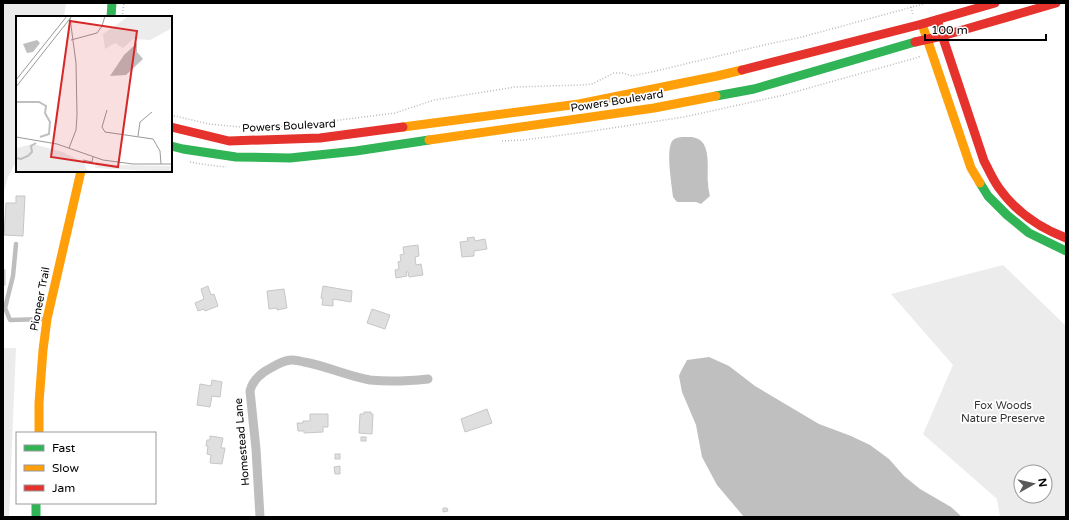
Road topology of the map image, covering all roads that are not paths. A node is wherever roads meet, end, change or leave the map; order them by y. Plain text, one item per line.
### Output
1 (112, 3) edge
2 (995, 3) edge
3 (1056, 3) edge
4 (111, 16) edge
5 (937, 20) junction
6 (922, 24) junction
7 (942, 36) junction
8 (926, 40) junction
9 (172, 127) edge
10 (172, 146) edge
11 (81, 172) edge
12 (1066, 238) edge
13 (16, 244) dead end
14 (1066, 252) edge
15 (47, 319) junction
16 (428, 379) dead end
17 (38, 432) edge
18 (36, 504) edge
19 (36, 517) edge
20 (260, 517) edge

1 - 4 main road
2 - 5 main road, Powers Boulevard
3 - 7 main road, Powers Boulevard
5 - 6 main road, Powers Boulevard
5 - 7 main road
6 - 8 main road
6 - 9 main road, Powers Boulevard
7 - 8 main road, Powers Boulevard
7 - 12 main road
8 - 10 main road, Powers Boulevard
8 - 14 main road
11 - 15 main road, Pioneer Trail
13 - 15 lane
15 - 17 main road, Pioneer Trail
16 - 20 street, Homestead Lane
18 - 19 main road

